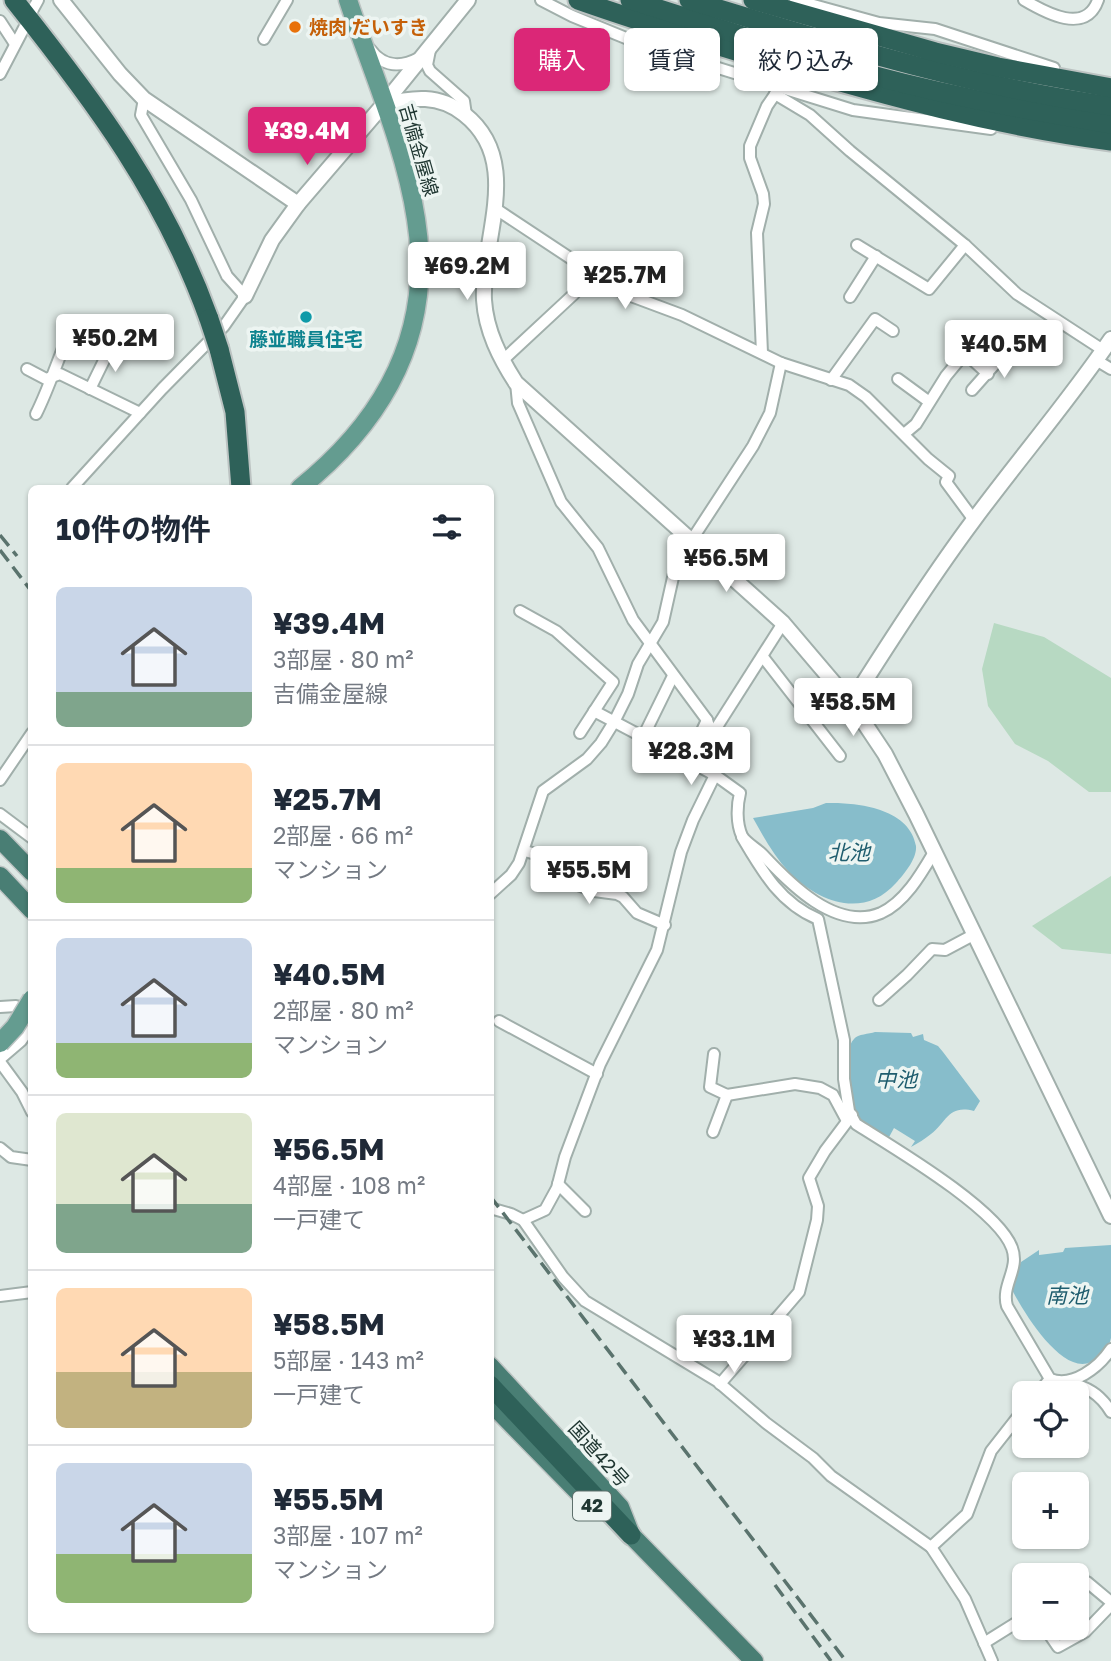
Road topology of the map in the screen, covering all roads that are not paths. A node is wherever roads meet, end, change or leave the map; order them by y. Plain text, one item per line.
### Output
1 (14, 0) edge
2 (38, 0) edge
3 (61, 0) edge
4 (287, 0) edge
5 (348, 0) edge
6 (468, 0) edge
7 (541, 0) edge
8 (578, 0) edge
9 (629, 0) edge
10 (689, 0) edge
11 (753, 0) edge
12 (797, 0) edge
13 (1024, 0) edge
14 (1098, 0) edge
15 (32, 11) dead end
16 (0, 21) edge
17 (24, 27) dead end
18 (358, 28) junction
19 (264, 39) dead end
20 (434, 41) junction
21 (15, 44) junction
22 (421, 58) junction
23 (0, 74) edge
24 (734, 76) edge
25 (1111, 80) edge
26 (1111, 88) edge
27 (778, 91) junction
28 (144, 99) junction
29 (383, 105) junction
30 (1111, 106) edge
31 (466, 116) junction
32 (1111, 124) edge
33 (1111, 141) edge
34 (1111, 150) edge
35 (298, 204) junction
36 (496, 209) junction
37 (857, 245) dead end
38 (965, 245) junction
39 (876, 256) junction
40 (575, 294) dead end
41 (245, 296) junction
42 (850, 297) dead end
43 (71, 330) dead end
44 (893, 331) dead end
45 (113, 344) dead end
46 (1011, 346) dead end
47 (1103, 350) edge
48 (762, 353) junction
49 (502, 361) junction
50 (782, 363) junction
51 (27, 369) dead end
52 (1111, 369) edge
53 (988, 374) junction
54 (53, 376) junction
55 (898, 379) dead end
56 (831, 380) junction
57 (516, 383) junction
58 (90, 389) junction
59 (972, 390) dead end
60 (928, 401) junction
61 (140, 413) junction
62 (36, 414) dead end
63 (904, 434) junction
64 (75, 485) edge
65 (241, 485) edge
66 (303, 485) edge
67 (974, 520) junction
68 (692, 540) junction
69 (520, 611) dead end
70 (783, 623) junction
71 (650, 645) junction
72 (763, 657) junction
73 (673, 676) junction
74 (851, 703) junction
75 (594, 711) junction
76 (707, 720) junction
77 (614, 722) junction
78 (580, 733) dead end
79 (713, 733) junction
80 (643, 737) junction
81 (28, 739) edge
82 (841, 756) dead end
83 (688, 761) junction
84 (715, 775) junction
85 (0, 780) edge
86 (0, 814) edge
87 (28, 835) edge
88 (742, 837) junction
89 (0, 839) edge
90 (525, 850) junction
91 (934, 852) junction
92 (28, 868) edge
93 (0, 876) edge
94 (494, 890) edge
95 (28, 906) edge
96 (665, 925) junction
97 (975, 934) junction
98 (879, 1000) dead end
99 (28, 1006) edge
100 (0, 1007) edge
101 (28, 1011) edge
102 (499, 1021) dead end
103 (28, 1031) edge
104 (0, 1043) edge
105 (714, 1055) dead end
106 (0, 1060) edge
107 (597, 1074) junction
108 (727, 1095) junction
109 (28, 1104) edge
110 (849, 1118) junction
111 (713, 1132) dead end
112 (0, 1148) edge
113 (28, 1159) edge
114 (558, 1184) junction
115 (494, 1210) edge
116 (585, 1211) dead end
117 (1111, 1216) edge
118 (523, 1220) junction
119 (28, 1292) edge
120 (0, 1296) edge
121 (1111, 1349) edge
122 (494, 1370) edge
123 (1050, 1379) joint
124 (1060, 1381) edge
125 (1067, 1381) edge
126 (720, 1384) junction
127 (494, 1389) edge
128 (1089, 1389) edge
129 (494, 1406) edge
130 (1111, 1412) edge
131 (1012, 1424) edge
132 (631, 1535) junction
133 (932, 1548) junction
134 (1089, 1585) edge
135 (700, 1604) junction
136 (1111, 1604) edge
137 (1012, 1626) edge
138 (1089, 1627) edge
139 (1053, 1640) edge
140 (1070, 1640) edge
141 (984, 1643) junction
142 (754, 1661) edge
143 (992, 1661) edge

1 - 65 highway, bridge
2 - 15 street
3 - 28 street
4 - 19 street
5 - 18 main road, 吉備金屋線
6 - 20 street
7 - 24 street
8 - 33 highway
9 - 32 highway
10 - 30 highway
11 - 26 highway
12 - 25 street
13 - 14 street
16 - 21 street
17 - 21 street
18 - 22 street
18 - 29 main road, 吉備金屋線
20 - 22 street
20 - 31 street
21 - 23 street
22 - 29 street
27 - 34 street
27 - 38 street
27 - 48 street
28 - 35 street
28 - 41 street
29 - 31 street
29 - 35 street
29 - 66 main road, 吉備金屋線
31 - 36 street
35 - 41 street
36 - 48 street
36 - 49 street
37 - 39 street
38 - 39 street
38 - 47 street
39 - 42 street
40 - 49 street
41 - 61 street
43 - 54 street
44 - 56 street
45 - 58 street
46 - 53 street
47 - 52 street
47 - 67 street
48 - 50 street
49 - 57 street
50 - 56 street
50 - 68 street
51 - 54 street
53 - 59 street
53 - 60 street
54 - 58 street
54 - 62 street
55 - 60 street
56 - 63 street
57 - 68 street
57 - 71 street
58 - 61 street
60 - 63 street
61 - 64 street
63 - 67 street
67 - 74 street
68 - 70 street
68 - 71 street
69 - 75 street
70 - 72 street
70 - 74 street
71 - 73 street
71 - 77 street
72 - 79 street
72 - 82 street
73 - 76 street
73 - 80 street
74 - 91 street
75 - 77 street
75 - 78 street
76 - 79 street
76 - 83 street
77 - 80 street
77 - 90 street
79 - 84 street
80 - 83 street
81 - 85 street
83 - 84 street
84 - 88 street
84 - 96 street
86 - 87 street
88 - 91 street
88 - 110 street
89 - 92 highway
90 - 94 street
90 - 96 street
91 - 97 street
93 - 95 highway
96 - 107 street
97 - 98 street
97 - 117 street
99 - 104 main road, bridge
100 - 101 street
102 - 107 street
103 - 106 street
105 - 108 street
106 - 109 street
107 - 114 street
108 - 110 street
108 - 111 street
110 - 123 street
110 - 126 street
112 - 113 street
114 - 116 street
114 - 118 street
115 - 118 street
118 - 126 street
119 - 120 street
121 - 125 street
122 - 132 highway, 国道42号 / 42
123 - 124 street
126 - 133 street
127 - 132 highway
128 - 130 street
129 - 135 highway, 国道42号 / 42
131 - 133 street
132 - 135 highway, 国道42号 / 42
133 - 141 street
134 - 136 street
135 - 142 highway, 国道42号 / 42
136 - 138 street
137 - 141 street
139 - 140 street
141 - 143 street

